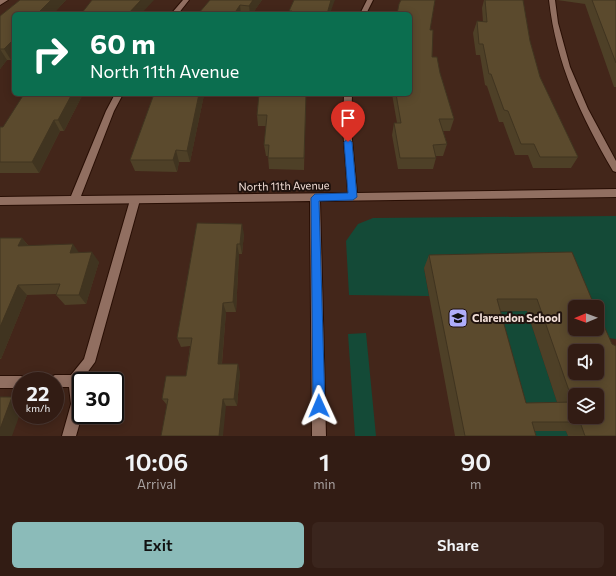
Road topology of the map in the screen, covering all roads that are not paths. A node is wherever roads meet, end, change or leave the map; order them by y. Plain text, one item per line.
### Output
1 (5, 0) edge
2 (186, 0) edge
3 (370, 0) edge
4 (552, 0) edge
5 (0, 3) edge
6 (176, 12) edge
7 (364, 12) edge
8 (118, 96) edge
9 (348, 96) edge
10 (616, 169) edge
11 (616, 193) edge
12 (353, 197) junction
13 (315, 198) junction
14 (135, 200) junction
15 (0, 201) edge
16 (74, 201) junction
17 (82, 372) edge
18 (0, 382) edge
19 (12, 382) edge
20 (72, 424) edge
21 (69, 436) edge
22 (320, 436) edge

1 - 5 street
2 - 6 street
3 - 7 street
4 - 10 street
8 - 16 street
9 - 12 street
11 - 12 street, North 11th Avenue
12 - 13 street, North 11th Avenue
13 - 14 street, North 11th Avenue
13 - 22 street
14 - 16 street, North 11th Avenue
14 - 17 street
15 - 16 street, North 11th Avenue
18 - 19 street
20 - 21 street

